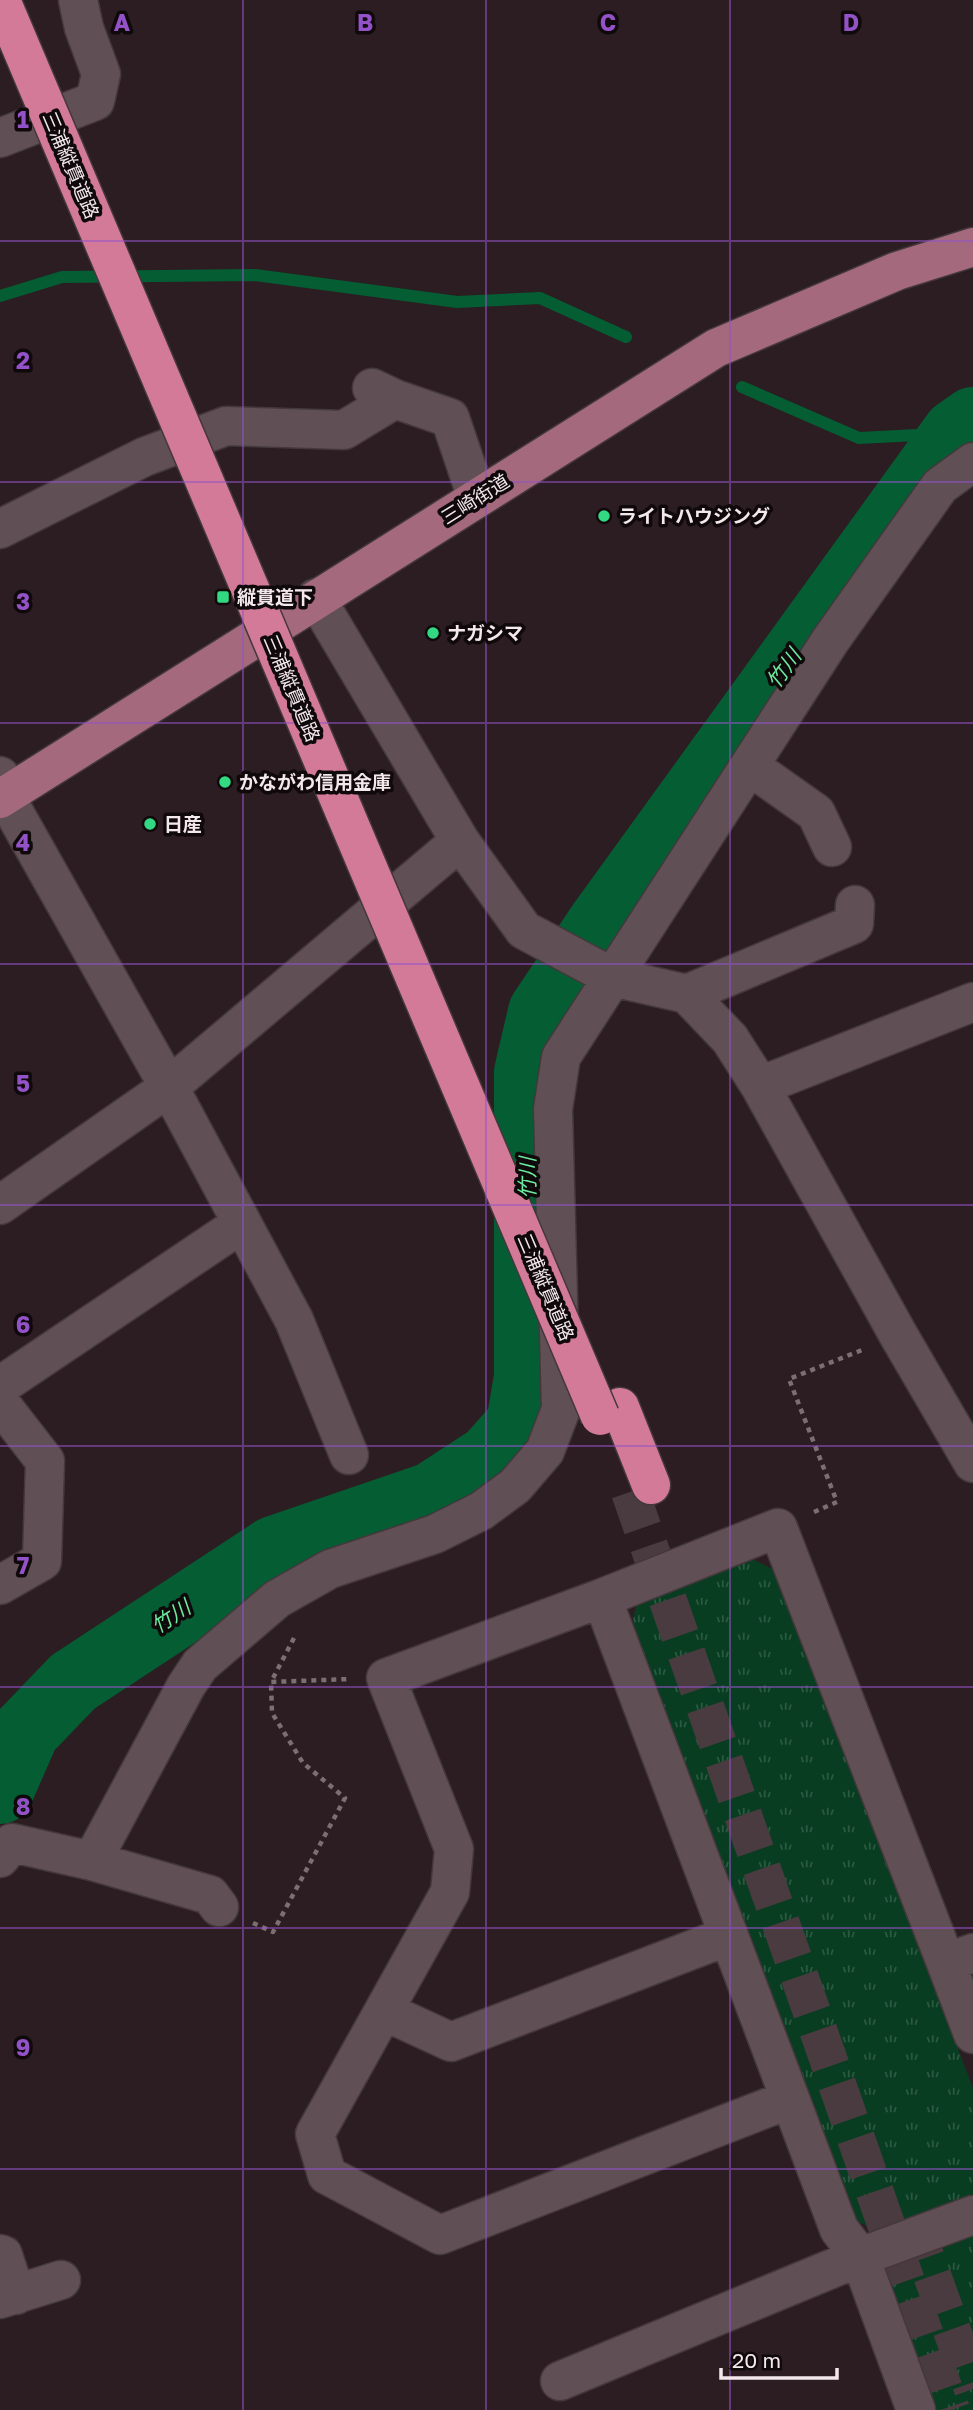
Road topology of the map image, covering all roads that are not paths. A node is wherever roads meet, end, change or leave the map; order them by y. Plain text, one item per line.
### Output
1 (1, 0) edge
2 (25, 0) edge
3 (78, 0) edge
4 (0, 138) edge
5 (973, 247) edge
6 (973, 463) edge
7 (477, 498) junction
8 (0, 530) edge
9 (316, 598) junction
10 (751, 767) junction
11 (2, 790) edge
12 (460, 841) junction
13 (832, 847) dead end
14 (855, 905) dead end
15 (612, 977) junction
16 (687, 994) junction
17 (973, 1002) edge
18 (760, 1086) junction
19 (169, 1087) junction
20 (0, 1205) edge
21 (241, 1224) junction
22 (0, 1387) edge
23 (0, 1403) edge
24 (610, 1411) junction
25 (349, 1455) dead end
26 (973, 1463) edge
27 (640, 1488) tunnel mouth
28 (0, 1586) edge
29 (602, 1598) junction
30 (0, 1858) edge
31 (92, 1861) junction
32 (219, 1908) dead end
33 (728, 1936) junction
34 (960, 1958) edge
35 (384, 2011) junction
36 (973, 2034) edge
37 (790, 2099) junction
38 (973, 2215) edge
39 (0, 2254) edge
40 (860, 2257) junction
41 (61, 2280) dead end
42 (8, 2297) edge
43 (560, 2381) dead end
44 (916, 2410) edge

1 - 24 highway, 三浦縦貫道路, bridge
2 - 24 highway, 三浦縦貫道路
3 - 4 street
5 - 7 main road, 三崎街道
6 - 10 street
7 - 8 street
7 - 9 main road, 三崎街道
9 - 11 main road, 三崎街道
9 - 12 street
10 - 13 street
10 - 15 street
11 - 19 street
12 - 15 street
12 - 19 street
14 - 16 street
15 - 16 street
15 - 31 street
16 - 18 street
17 - 18 street
18 - 26 street
19 - 20 street
19 - 21 street
21 - 22 street
21 - 25 street
23 - 28 street
24 - 27 highway, 三浦縦貫道路
29 - 33 street
29 - 34 street
29 - 35 street
30 - 31 street
31 - 32 street
33 - 35 street
33 - 37 street
34 - 36 street
35 - 37 street
37 - 40 street
38 - 40 street
39 - 42 street
40 - 43 street
40 - 44 street
41 - 42 street

